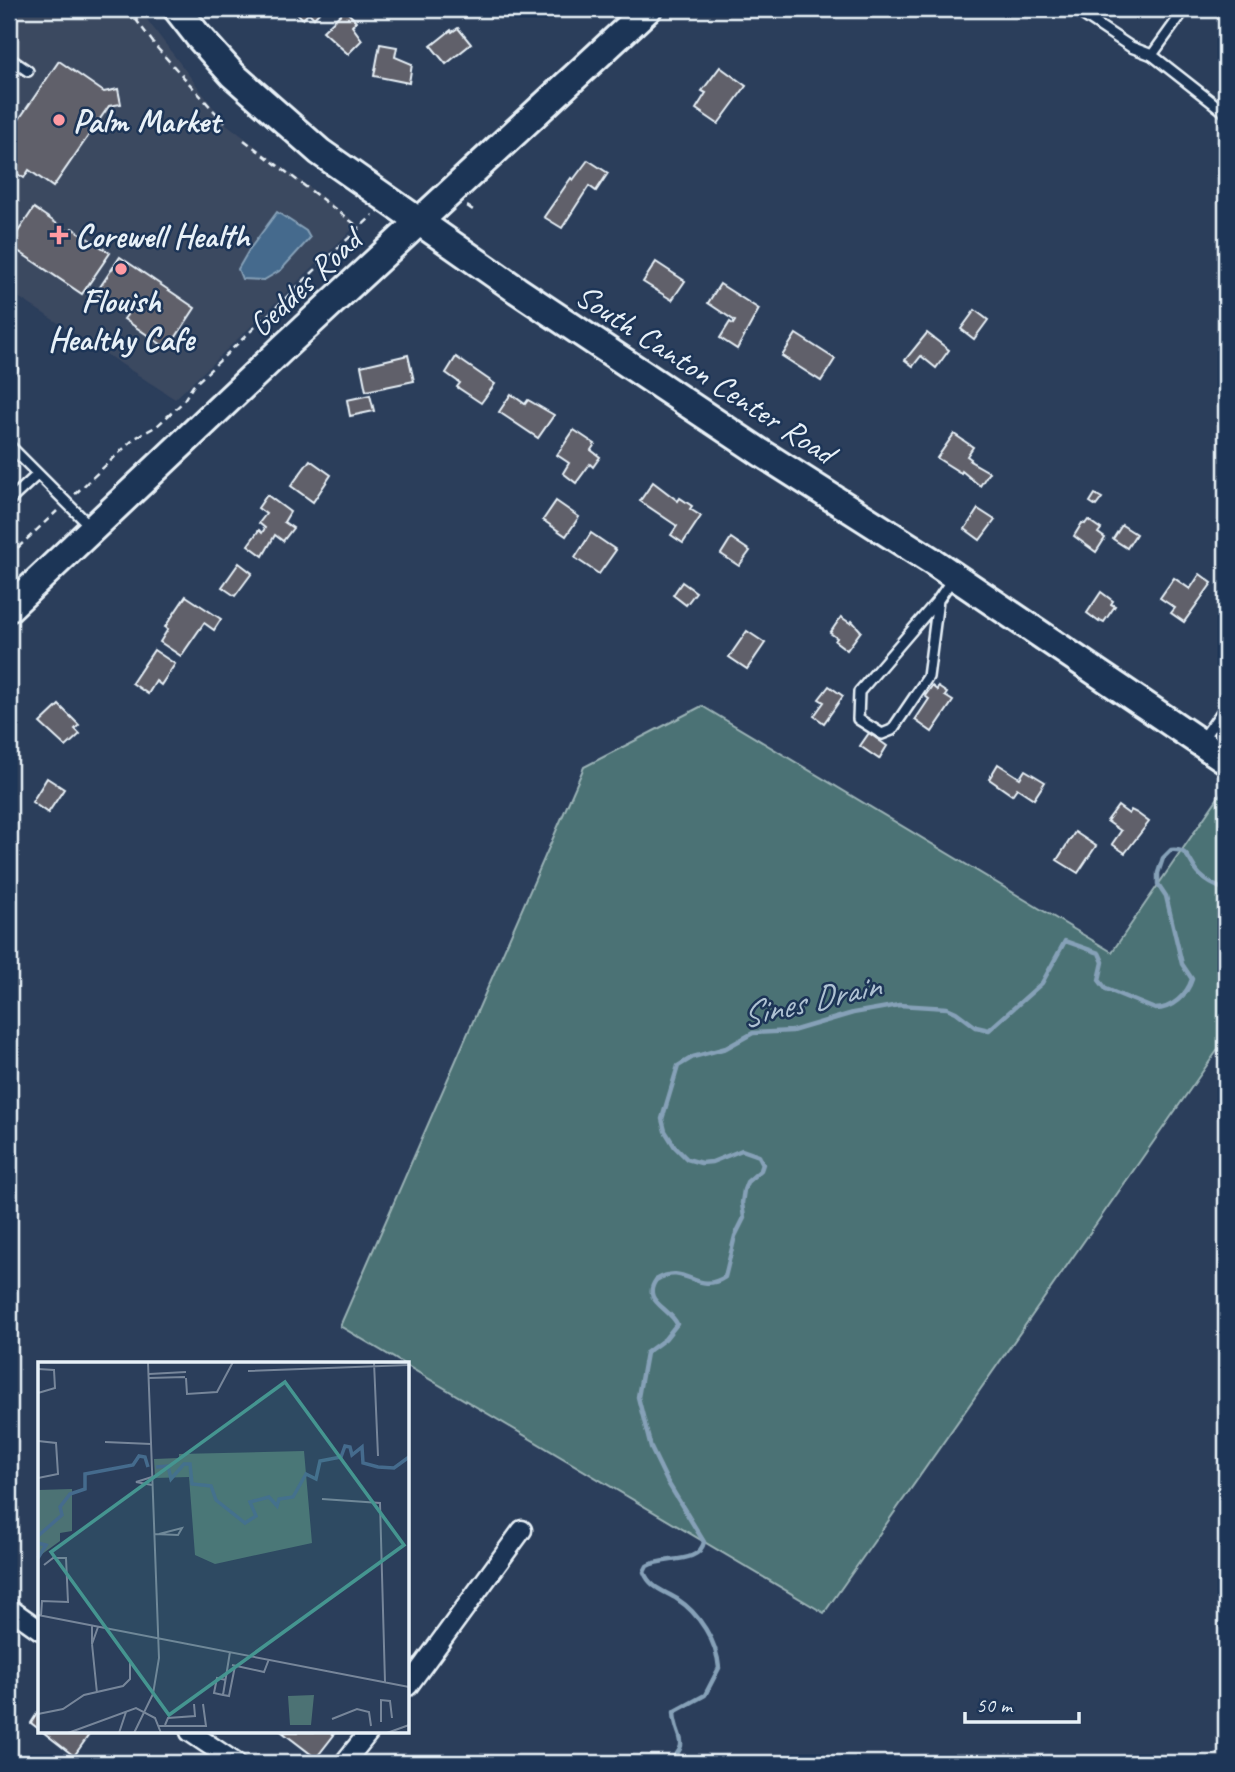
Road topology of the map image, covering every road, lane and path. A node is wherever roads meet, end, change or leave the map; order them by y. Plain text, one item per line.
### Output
1 (128, 9) edge
2 (177, 9) edge
3 (649, 9) edge
4 (1074, 9) edge
5 (1185, 9) edge
6 (1152, 55) junction
7 (9, 58) edge
8 (29, 71) dead end
9 (1226, 113) edge
10 (225, 122) dead end
11 (244, 140) dead end
12 (367, 222) dead end
13 (419, 222) junction
14 (360, 228) junction
15 (9, 365) edge
16 (9, 372) edge
17 (9, 444) edge
18 (37, 475) junction
19 (9, 501) edge
20 (66, 503) junction
21 (94, 529) junction
22 (9, 556) edge
23 (954, 576) junction
24 (938, 600) junction
25 (9, 608) edge
26 (1226, 706) edge
27 (1200, 742) junction
28 (1226, 760) edge
29 (522, 1530) dead end
30 (9, 1608) edge
31 (38, 1629) edge
32 (410, 1683) edge
33 (193, 1734) edge
34 (367, 1734) edge
35 (236, 1763) edge
36 (344, 1763) edge

1 - 10 path
2 - 13 main road, South Canton Center Road
3 - 13 main road, Geddes Road
4 - 6 lane
5 - 6 lane
6 - 9 lane
7 - 8 lane
11 - 14 path
12 - 14 path
13 - 21 main road, Geddes Road
13 - 23 main road, South Canton Center Road
14 - 20 path
15 - 16 lane
17 - 18 lane
18 - 19 lane
18 - 20 lane
20 - 21 lane
20 - 22 path
21 - 25 main road, Geddes Road
23 - 24 lane
23 - 27 main road, South Canton Center Road
24 - 24 lane
26 - 27 lane
27 - 28 main road, South Canton Center Road
29 - 32 street
30 - 31 street
33 - 35 street
34 - 36 street

